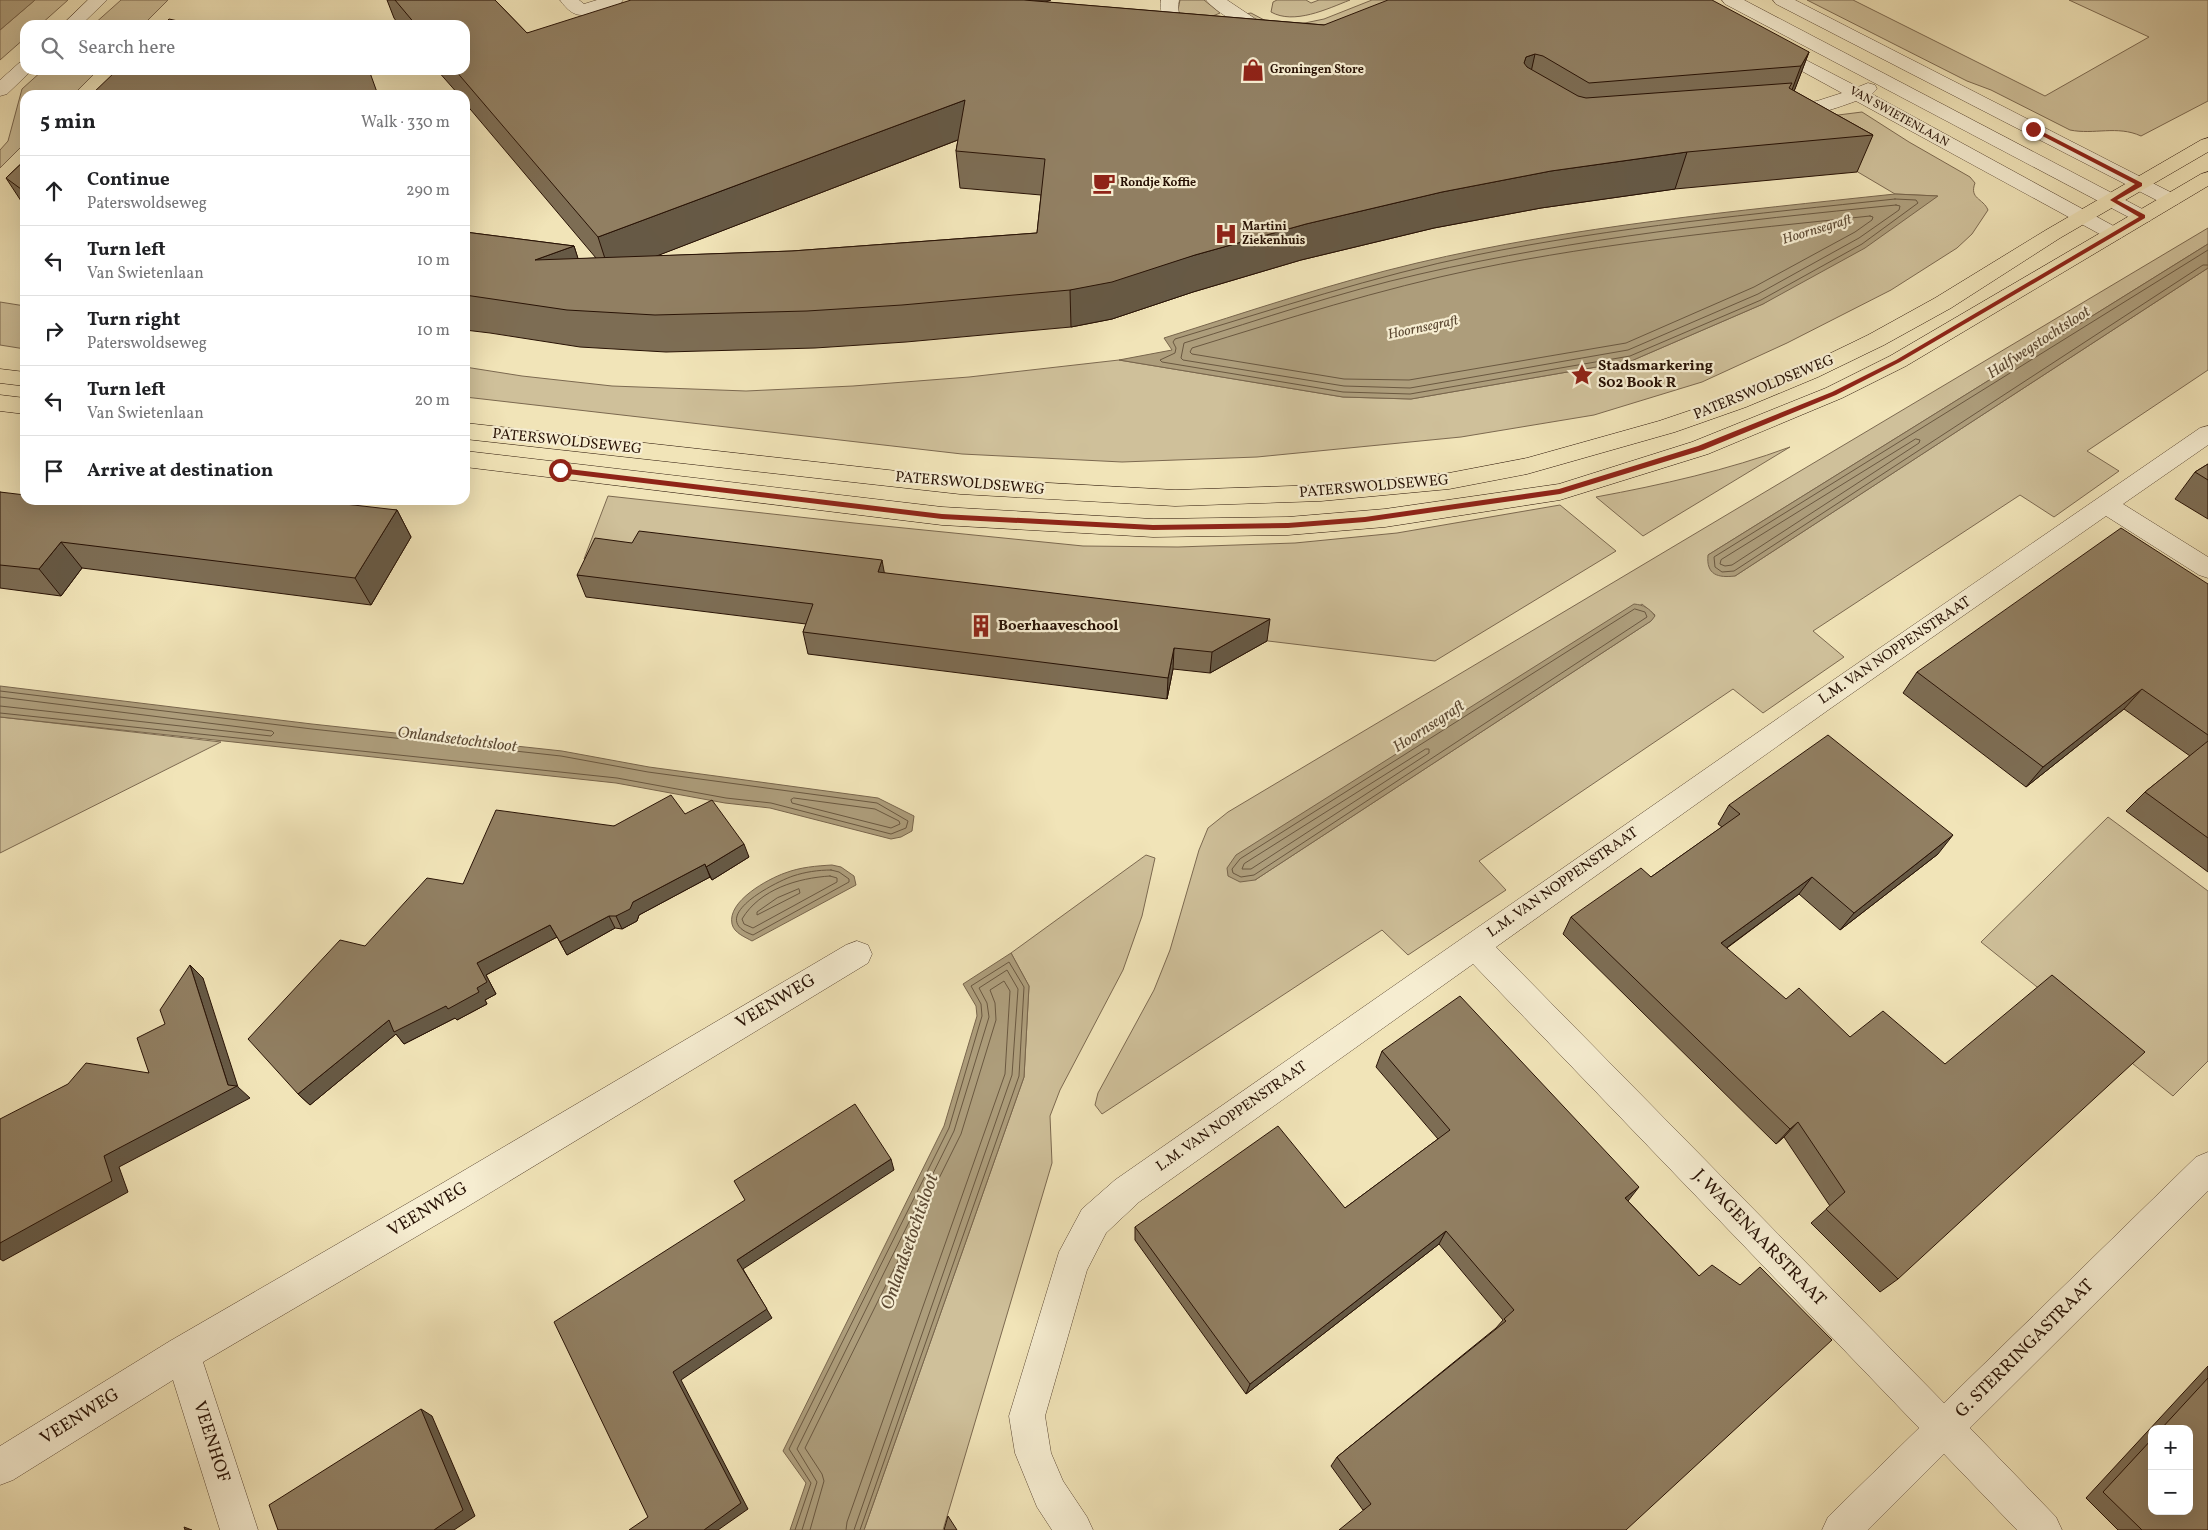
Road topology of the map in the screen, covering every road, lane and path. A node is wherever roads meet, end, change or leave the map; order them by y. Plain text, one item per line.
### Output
1 (98, 0) edge
2 (569, 0) edge
3 (699, 0) edge
4 (1170, 0) edge
5 (1215, 0) edge
6 (1731, 0) edge
7 (1782, 0) edge
8 (611, 1) edge
9 (76, 20) edge
10 (1823, 21) junction
11 (1795, 34) junction
12 (1212, 39) edge
13 (1245, 42) edge
14 (20, 72) edge
15 (1885, 81) junction
16 (0, 90) edge
17 (1858, 94) junction
18 (1765, 112) edge
19 (2208, 144) edge
20 (2208, 178) edge
21 (2140, 184) junction
22 (2112, 200) junction
23 (2171, 200) junction
24 (2143, 216) junction
25 (2082, 217) junction
26 (2114, 234) junction
27 (0, 376) edge
28 (20, 378) edge
29 (0, 403) edge
30 (20, 405) edge
31 (470, 432) edge
32 (2208, 434) edge
33 (470, 460) edge
34 (2106, 505) junction
35 (2208, 569) edge
36 (1475, 946) junction
37 (857, 954) dead end
38 (2208, 1168) edge
39 (183, 1354) junction
40 (1944, 1429) junction
41 (0, 1467) edge
42 (239, 1530) edge
43 (1074, 1530) edge
44 (1841, 1530) edge
45 (2043, 1530) edge

1 - 9 street
2 - 8 street
3 - 8 street
4 - 12 street
5 - 13 street
6 - 11 street, VAN SWIETENLAAN
7 - 10 street
10 - 11 street
10 - 21 street
11 - 15 street, VAN SWIETENLAAN
11 - 17 street, VAN SWIETENLAAN
14 - 16 street
15 - 17 street
15 - 22 street, VAN SWIETENLAAN
17 - 18 street
17 - 25 street, VAN SWIETENLAAN
19 - 21 main road, PATERSWOLDSEWEG
20 - 23 main road, PATERSWOLDSEWEG
21 - 22 main road, PATERSWOLDSEWEG
21 - 23 street
22 - 24 street, VAN SWIETENLAAN
22 - 25 main road, PATERSWOLDSEWEG
23 - 24 main road, PATERSWOLDSEWEG
24 - 26 main road, PATERSWOLDSEWEG
25 - 26 street, VAN SWIETENLAAN
25 - 31 main road, PATERSWOLDSEWEG
26 - 33 main road, PATERSWOLDSEWEG
27 - 28 main road
29 - 30 main road
32 - 34 street, L.M. VAN NOPPENSTRAAT
34 - 35 street
34 - 36 street, L.M. VAN NOPPENSTRAAT
36 - 40 street, J. WAGENAARSTRAAT
36 - 43 street, L.M. VAN NOPPENSTRAAT
37 - 39 street, VEENWEG
38 - 40 street, G. STERRINGASTRAAT
39 - 41 street, VEENWEG
39 - 42 street, VEENHOF
40 - 44 street, G. STERRINGASTRAAT
40 - 45 street, J. WAGENAARSTRAAT

